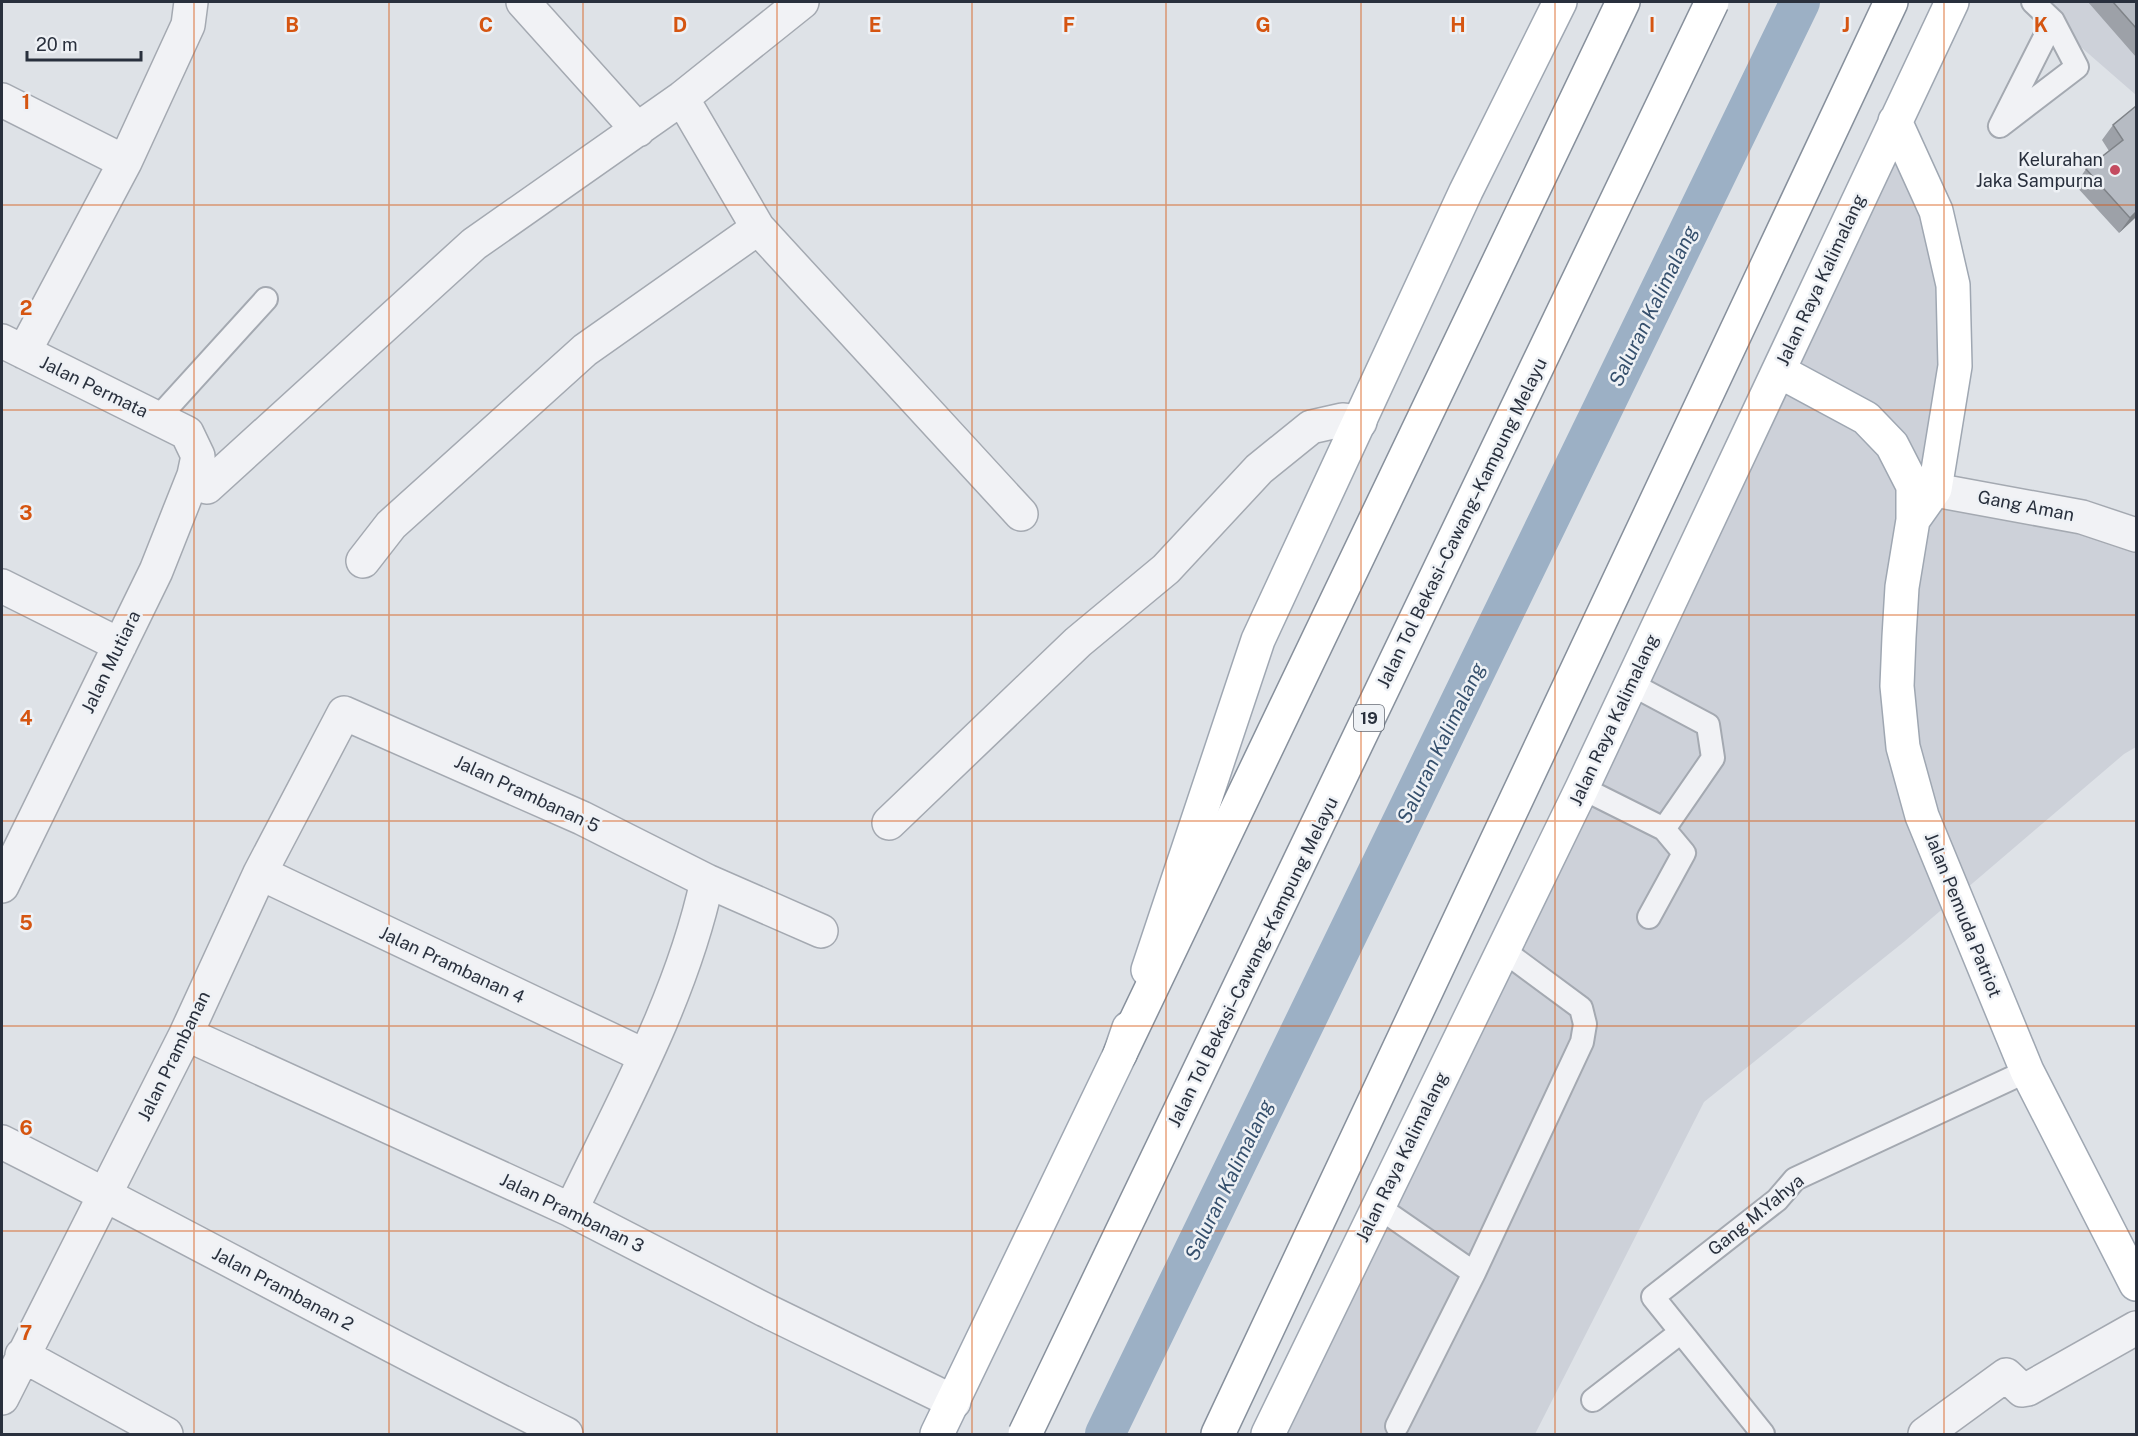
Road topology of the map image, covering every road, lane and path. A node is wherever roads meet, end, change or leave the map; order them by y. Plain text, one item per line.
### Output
1 (191, 2) edge
2 (523, 2) edge
3 (802, 2) edge
4 (1560, 2) edge
5 (1623, 2) edge
6 (1712, 2) edge
7 (1891, 2) edge
8 (1952, 2) edge
9 (2033, 2) edge
10 (2053, 21) dead end
11 (682, 98) junction
12 (2, 100) edge
13 (1895, 121) junction
14 (638, 130) junction
15 (125, 162) junction
16 (758, 228) junction
17 (267, 299) dead end
18 (13, 347) edge
19 (1779, 371) junction
20 (157, 419) junction
21 (1360, 422) junction
22 (187, 433) joint
23 (207, 487) dead end
24 (1924, 487) junction
25 (1021, 514) dead end
26 (2136, 535) edge
27 (363, 561) dead end
28 (2, 586) edge
29 (120, 645) junction
30 (1631, 684) junction
31 (345, 713) joint
32 (1582, 789) junction
33 (889, 823) dead end
34 (1664, 829) junction
35 (260, 873) junction
36 (707, 881) junction
37 (2, 886) edge
38 (1649, 916) dead end
39 (821, 931) dead end
40 (1504, 951) junction
41 (186, 1034) junction
42 (1120, 1054) junction
43 (645, 1056) junction
44 (2027, 1071) junction
45 (2, 1142) edge
46 (105, 1194) junction
47 (1377, 1206) junction
48 (571, 1210) junction
49 (1474, 1272) junction
50 (2136, 1284) edge
51 (2136, 1328) edge
52 (1681, 1332) junction
53 (22, 1355) junction
54 (2, 1398) edge
55 (1593, 1400) dead end
56 (954, 1402) junction
57 (1397, 1426) dead end
58 (166, 1434) edge
59 (566, 1434) edge
60 (937, 1434) edge
61 (1025, 1434) edge
62 (1218, 1434) edge
63 (1268, 1434) edge
64 (1763, 1434) edge
65 (1925, 1434) edge

1 - 15 street
2 - 14 street
3 - 11 street
4 - 21 main road
5 - 42 main road
6 - 61 main road, Jalan Tol Bekasi–Cawang–Kampung Melayu / 19, bridge
7 - 62 main road
8 - 13 main road, Jalan Raya Kalimalang
9 - 10 lane
11 - 14 street
11 - 16 street
12 - 15 street
13 - 19 main road, Jalan Raya Kalimalang
13 - 24 main road, Jalan Pemuda Patriot
14 - 23 street
15 - 18 street
16 - 25 street
16 - 27 street
17 - 20 lane
18 - 20 street, Jalan Permata
19 - 24 main road, Jalan Pemuda Patriot
19 - 30 main road, Jalan Raya Kalimalang
20 - 22 street, Jalan Permata
21 - 33 street
21 - 42 main road
22 - 29 street, Jalan Mutiara
24 - 26 street, Gang Aman
24 - 44 main road, Jalan Pemuda Patriot
28 - 29 street
29 - 37 street, Jalan Mutiara
30 - 32 main road, Jalan Raya Kalimalang
30 - 34 lane
31 - 35 street, Jalan Prambanan
31 - 36 street, Jalan Prambanan 5
32 - 34 lane
32 - 40 main road, Jalan Raya Kalimalang
34 - 38 lane
35 - 41 street, Jalan Prambanan
35 - 43 street, Jalan Prambanan 4
36 - 39 street, Jalan Prambanan 5
36 - 43 street
40 - 47 main road, Jalan Raya Kalimalang
40 - 49 lane
41 - 46 street, Jalan Prambanan
41 - 48 street, Jalan Prambanan 3
42 - 56 main road
43 - 48 street
44 - 50 main road, Jalan Pemuda Patriot
44 - 52 lane, Gang M.Yahya
45 - 46 street, Jalan Prambanan 2
46 - 53 street, Jalan Prambanan
46 - 59 street, Jalan Prambanan 2
47 - 49 lane
47 - 63 main road, Jalan Raya Kalimalang
48 - 56 street, Jalan Prambanan 3
49 - 57 lane
51 - 65 street
52 - 55 lane
52 - 64 lane, Gang M.Yahya
53 - 54 street, Jalan Prambanan
53 - 58 street
56 - 60 main road

